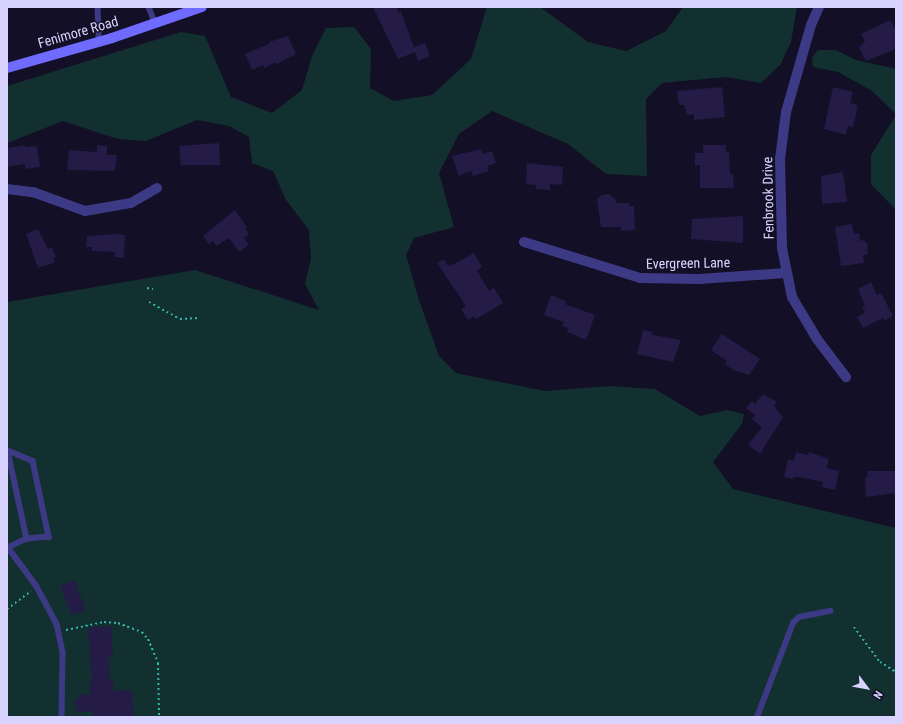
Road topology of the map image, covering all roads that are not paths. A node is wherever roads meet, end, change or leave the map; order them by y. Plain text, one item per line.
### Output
1 (98, 7) edge
2 (148, 7) edge
3 (202, 7) edge
4 (819, 7) edge
5 (155, 23) junction
6 (99, 41) junction
7 (7, 68) edge
8 (158, 188) dead end
9 (7, 189) edge
10 (524, 242) dead end
11 (786, 272) junction
12 (846, 376) dead end
13 (7, 451) edge
14 (27, 540) junction
15 (8, 547) edge
16 (830, 611) dead end
17 (62, 714) edge
18 (68, 717) edge
19 (757, 717) edge

1 - 6 lane
2 - 5 lane
3 - 5 street, Fenimore Road
4 - 11 street, Fenbrook Drive
5 - 6 street, Fenimore Road
6 - 7 street, Fenimore Road
8 - 9 street
10 - 11 street, Evergreen Lane
11 - 12 street, Fenbrook Drive
13 - 14 lane
13 - 14 lane
14 - 15 lane
15 - 17 lane
16 - 19 lane
17 - 18 lane

